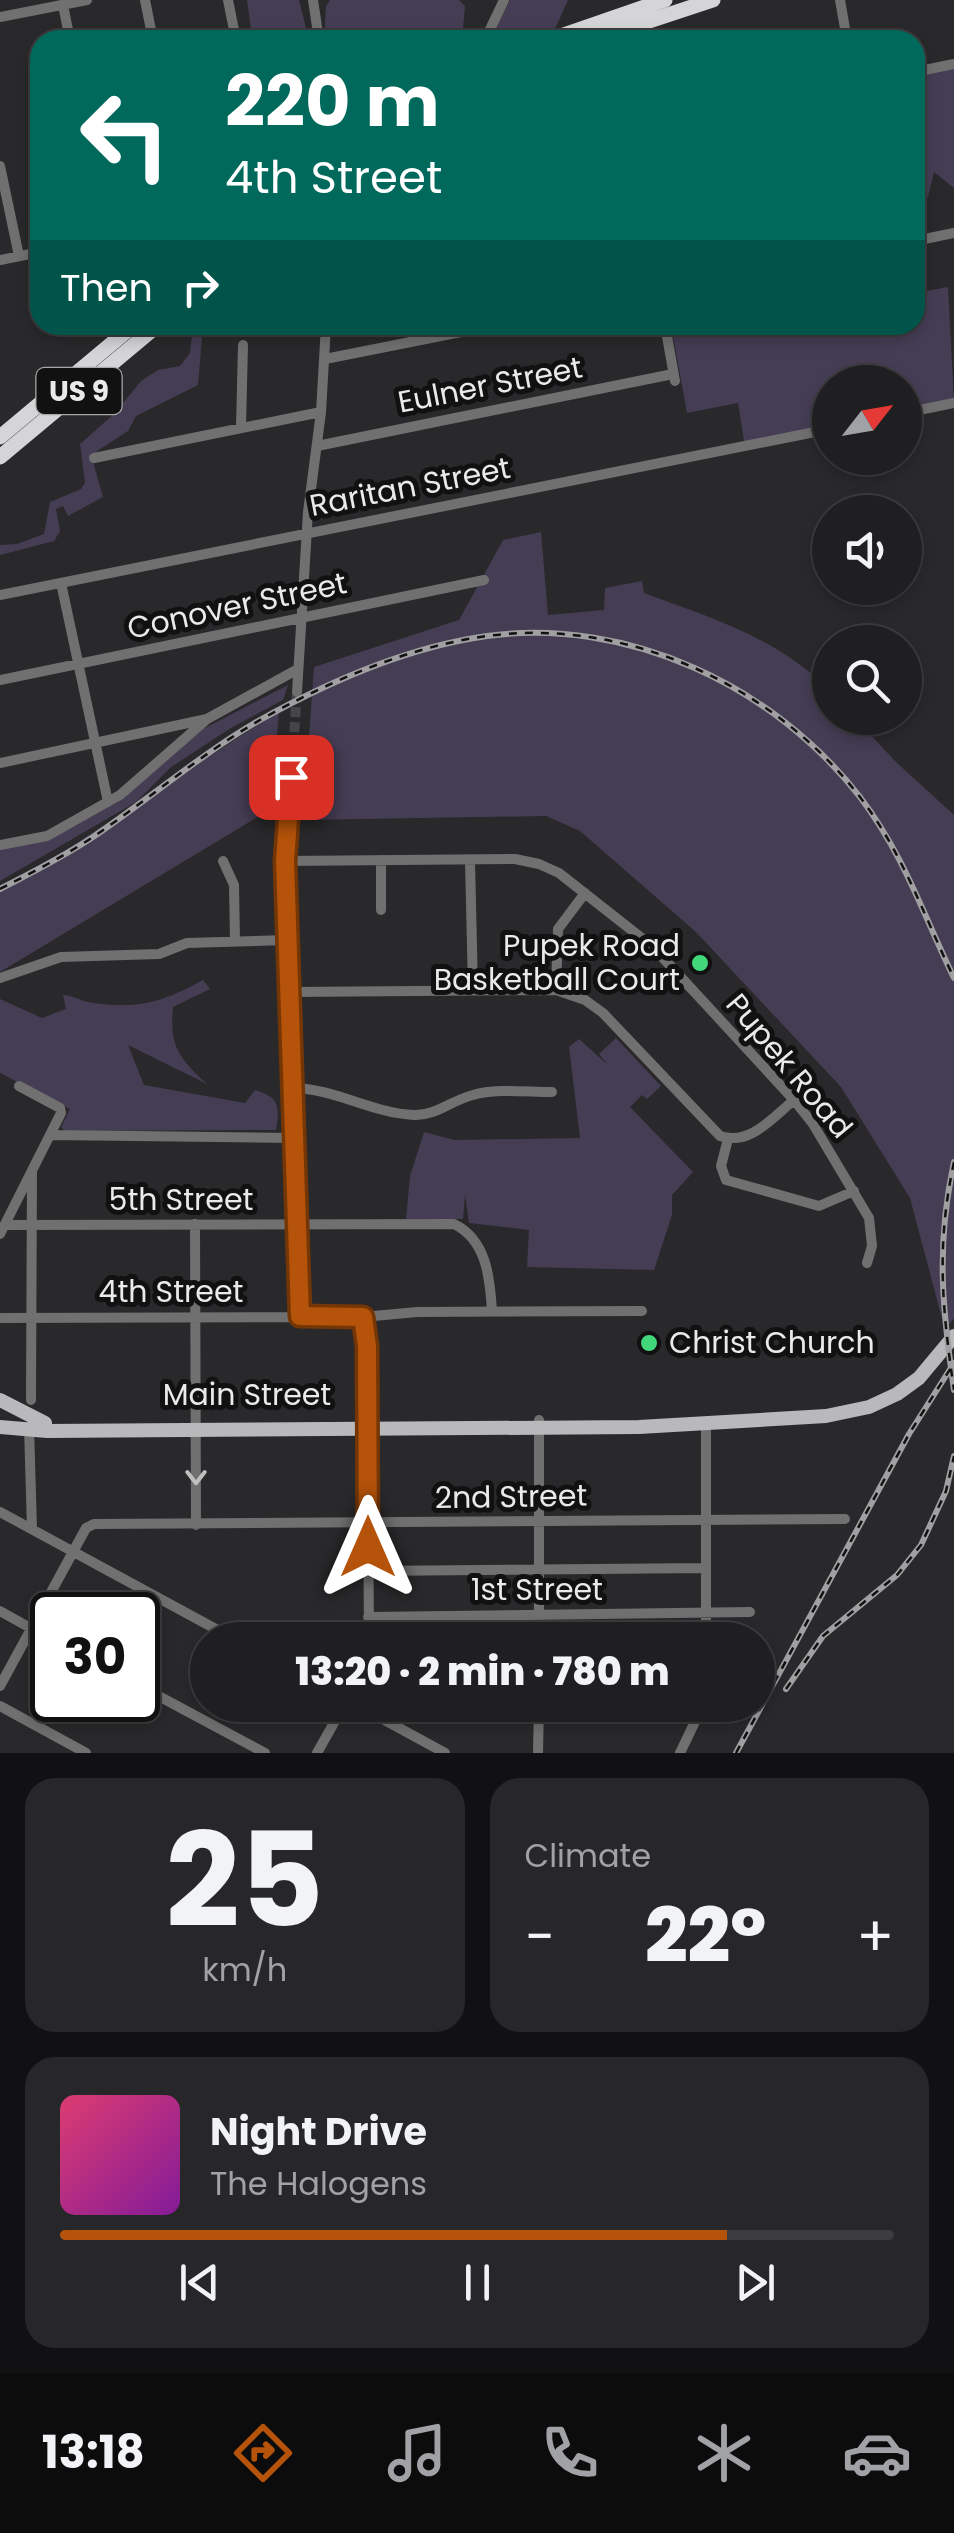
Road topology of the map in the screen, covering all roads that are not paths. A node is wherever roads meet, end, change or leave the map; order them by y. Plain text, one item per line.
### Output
1 (87, 0) edge
2 (145, 0) edge
3 (228, 0) edge
4 (313, 0) edge
5 (504, 0) edge
6 (665, 0) edge
7 (713, 0) edge
8 (840, 0) edge
9 (63, 5) junction
10 (0, 17) edge
11 (68, 30) edge
12 (150, 30) edge
13 (234, 30) edge
14 (317, 30) edge
15 (490, 30) edge
16 (577, 30) edge
17 (622, 30) edge
18 (845, 30) edge
19 (954, 64) edge
20 (925, 70) edge
21 (0, 166) edge
22 (954, 233) edge
23 (925, 239) edge
24 (30, 254) edge
25 (19, 256) junction
26 (0, 260) edge
27 (122, 335) edge
28 (146, 335) edge
29 (325, 335) edge
30 (445, 335) edge
31 (666, 335) edge
32 (243, 346) dead end
33 (324, 359) junction
34 (954, 402) edge
35 (922, 409) edge
36 (321, 412) junction
37 (241, 426) junction
38 (812, 433) edge
39 (0, 437) edge
40 (316, 446) junction
41 (0, 456) edge
42 (94, 458) dead end
43 (307, 533) junction
44 (484, 580) dead end
45 (61, 583) junction
46 (0, 595) edge
47 (302, 618) junction
48 (77, 664) junction
49 (298, 669) junction
50 (0, 680) edge
51 (296, 692) tunnel mouth
52 (207, 719) junction
53 (94, 744) junction
54 (0, 763) edge
55 (291, 777) tunnel mouth
56 (108, 802) junction
57 (0, 845) edge
58 (381, 860) junction
59 (223, 861) dead end
60 (285, 861) junction
61 (470, 861) junction
62 (585, 894) junction
63 (382, 910) dead end
64 (287, 940) junction
65 (235, 941) junction
66 (0, 978) edge
67 (473, 989) junction
68 (556, 990) junction
69 (291, 992) junction
70 (19, 1086) dead end
71 (291, 1088) junction
72 (552, 1092) dead end
73 (794, 1100) junction
74 (51, 1135) junction
75 (294, 1138) junction
76 (728, 1139) junction
77 (32, 1170) junction
78 (854, 1191) junction
79 (195, 1224) junction
80 (298, 1224) junction
81 (32, 1226) junction
82 (2, 1230) edge
83 (867, 1263) dead end
84 (492, 1311) junction
85 (642, 1311) dead end
86 (194, 1316) junction
87 (300, 1316) junction
88 (363, 1317) junction
89 (0, 1318) edge
90 (30, 1318) junction
91 (954, 1336) edge
92 (0, 1400) edge
93 (26, 1406) junction
94 (706, 1422) junction
95 (46, 1424) junction
96 (539, 1424) junction
97 (367, 1425) junction
98 (196, 1426) junction
99 (0, 1427) edge
100 (29, 1427) junction
101 (0, 1512) edge
102 (845, 1519) dead end
103 (706, 1520) junction
104 (539, 1522) junction
105 (368, 1523) junction
106 (196, 1525) junction
107 (32, 1530) junction
108 (73, 1552) junction
109 (706, 1568) junction
110 (539, 1570) junction
111 (368, 1571) junction
112 (50, 1592) edge
113 (0, 1611) edge
114 (750, 1612) dead end
115 (706, 1614) junction
116 (538, 1616) junction
117 (368, 1617) junction
118 (203, 1622) edge
119 (368, 1622) edge
120 (538, 1622) edge
121 (706, 1622) edge
122 (30, 1628) joint
123 (0, 1686) edge
124 (160, 1697) edge
125 (0, 1706) edge
126 (334, 1722) edge
127 (388, 1722) edge
128 (539, 1722) edge
129 (695, 1722) edge
130 (86, 1753) edge
131 (265, 1753) edge
132 (317, 1753) edge
133 (445, 1753) edge
134 (538, 1753) edge
135 (680, 1753) edge

1 - 9 street
2 - 12 street
3 - 13 street
4 - 14 street
5 - 15 street
6 - 16 highway
7 - 17 highway
8 - 18 street
9 - 10 street
9 - 11 street
19 - 20 street
21 - 25 street
22 - 23 street
24 - 25 street
25 - 26 street
27 - 39 highway, US 9
28 - 41 highway, US 9
29 - 33 street
30 - 33 street
31 - 40 street, Eulner Street
32 - 37 street
33 - 36 street
34 - 35 street
36 - 37 street
36 - 40 street
37 - 42 street
38 - 43 street, Raritan Street
40 - 43 street
43 - 45 street, Raritan Street
43 - 47 street
44 - 47 street, Conover Street
45 - 46 street, Raritan Street
45 - 48 street
47 - 48 street, Conover Street
47 - 49 street
48 - 50 street, Conover Street
48 - 53 street
49 - 51 street
49 - 52 street
52 - 53 street
52 - 56 street
53 - 54 street
53 - 56 street
55 - 60 street
56 - 57 street
58 - 60 street, Pupek Road
58 - 61 street, Pupek Road
58 - 63 street
59 - 65 street
60 - 64 street
61 - 62 street, Pupek Road
61 - 67 street
62 - 68 street
62 - 73 street, Pupek Road
64 - 65 street
64 - 69 street
65 - 66 street
67 - 68 street
67 - 69 street
68 - 76 street
69 - 71 street
70 - 74 street
71 - 72 street
71 - 75 street
73 - 76 street
73 - 78 street, Pupek Road
74 - 75 street
74 - 77 street
75 - 80 street
76 - 78 street
77 - 81 street
77 - 82 street
78 - 83 street, Pupek Road
79 - 80 street, 5th Street
79 - 81 street, 5th Street
79 - 86 street
80 - 84 street, 5th Street
80 - 87 street
81 - 82 street, 5th Street
81 - 90 street
84 - 85 street, 4th Street
84 - 88 street, 4th Street
86 - 87 street, 4th Street
86 - 90 street, 4th Street
86 - 98 street
87 - 88 street, 4th Street
88 - 97 street
89 - 90 street, 4th Street
90 - 93 street
91 - 94 main road, Main Street
92 - 93 main road
93 - 95 main road
93 - 100 main road
94 - 96 main road, Main Street
94 - 103 street
95 - 98 main road, Main Street
95 - 100 main road, Main Street
96 - 97 main road, Main Street
96 - 104 street
97 - 98 main road, Main Street
97 - 105 street
98 - 100 main road, Main Street
98 -> 106 street
99 - 100 main road, Main Street
100 - 107 street
101 - 107 street
102 - 103 street, 2nd Street
103 - 104 street, 2nd Street
103 - 109 street
104 - 105 street, 2nd Street
104 - 110 street
105 - 106 street, 2nd Street
105 - 111 street
106 - 108 street, 2nd Street
107 - 108 street
108 - 112 street
108 - 118 street
109 - 110 street
109 - 115 street
110 - 111 street
110 - 116 street
111 - 117 street
113 - 122 street
114 - 115 street, 1st Street
115 - 116 street, 1st Street
115 - 121 street
116 - 117 street, 1st Street
116 - 120 street
117 - 119 street
122 - 123 street
124 - 131 street
125 - 130 street
126 - 132 street
127 - 133 street
128 - 134 street
129 - 135 street

